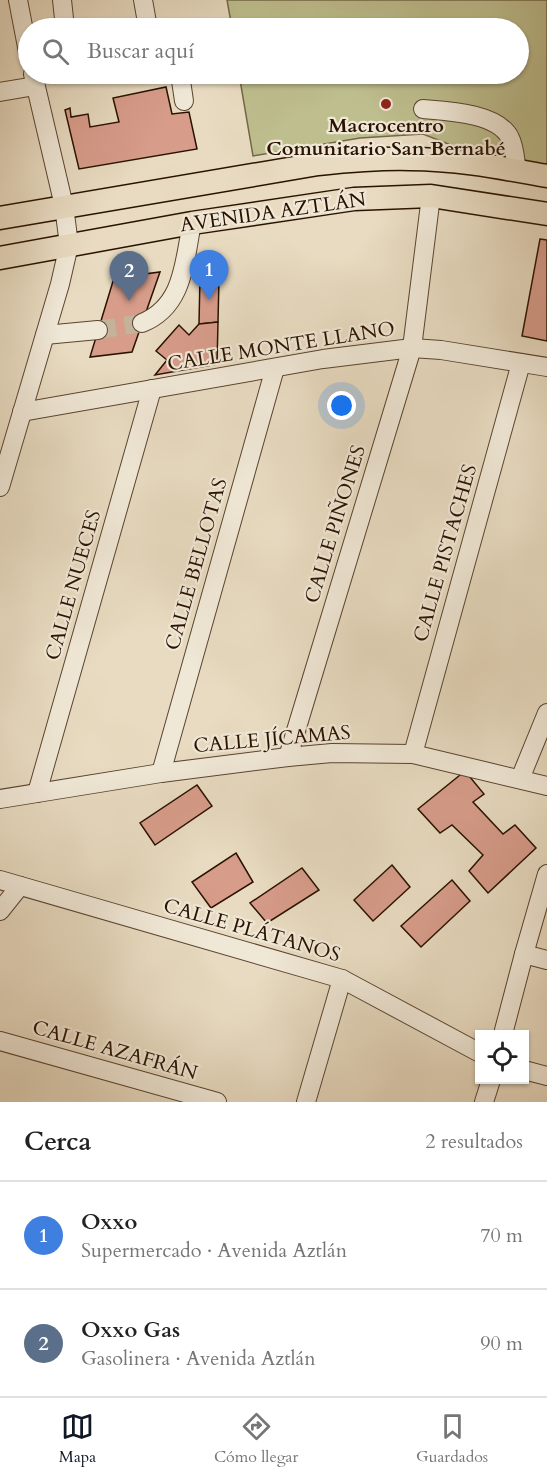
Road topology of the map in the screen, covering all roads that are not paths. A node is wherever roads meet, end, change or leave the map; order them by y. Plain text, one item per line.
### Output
1 (18, 0) edge
2 (62, 0) edge
3 (143, 0) edge
4 (21, 18) edge
5 (64, 18) edge
6 (146, 18) edge
7 (23, 84) edge
8 (35, 84) edge
9 (182, 84) edge
10 (0, 92) edge
11 (184, 100) dead end
12 (423, 109) dead end
13 (517, 171) junction
14 (547, 176) edge
15 (189, 187) junction
16 (431, 196) junction
17 (64, 206) junction
18 (547, 214) edge
19 (0, 218) edge
20 (192, 223) junction
21 (69, 245) junction
22 (0, 258) edge
23 (142, 323) tunnel mouth
24 (98, 330) tunnel mouth
25 (45, 335) junction
26 (412, 348) junction
27 (521, 363) junction
28 (547, 367) edge
29 (276, 368) junction
30 (153, 389) junction
31 (22, 412) junction
32 (0, 487) edge
33 (547, 713) edge
34 (413, 754) junction
35 (288, 757) junction
36 (161, 772) junction
37 (520, 779) junction
38 (547, 786) edge
39 (37, 793) junction
40 (0, 799) edge
41 (547, 874) edge
42 (0, 880) edge
43 (20, 886) junction
44 (0, 911) edge
45 (524, 954) junction
46 (547, 960) edge
47 (342, 979) junction
48 (504, 1030) edge
49 (0, 1041) edge
50 (475, 1050) edge
51 (529, 1071) edge
52 (547, 1076) edge
53 (490, 1084) edge
54 (217, 1102) edge
55 (306, 1102) edge
56 (484, 1102) edge

1 - 4 street
2 - 5 street
3 - 6 street
7 - 10 street
8 - 17 street
9 - 11 street
12 - 13 street
13 - 14 main road, AVENIDA AZTLÁN
13 - 15 main road, AVENIDA AZTLÁN
15 - 17 main road, AVENIDA AZTLÁN
15 - 20 main road
16 - 18 main road, AVENIDA AZTLÁN
16 - 20 main road, AVENIDA AZTLÁN
16 - 26 street, CALLE PIÑONES
17 - 19 main road, AVENIDA AZTLÁN
17 - 21 street
20 - 21 main road, AVENIDA AZTLÁN
20 - 23 street
21 - 22 main road, AVENIDA AZTLÁN
21 - 25 street
24 - 25 street
25 - 31 street
26 - 27 street, CALLE MONTE LLANO
26 - 29 street, CALLE MONTE LLANO
26 - 35 street, CALLE PIÑONES
27 - 28 street, CALLE MONTE LLANO
27 - 34 street, CALLE PISTACHES
29 - 30 street, CALLE MONTE LLANO
29 - 36 street, CALLE BELLOTAS
30 - 31 street, CALLE MONTE LLANO
30 - 39 street, CALLE NUECES
31 - 32 street
33 - 37 street
34 - 35 street, CALLE JÍCAMAS
34 - 37 street, CALLE JÍCAMAS
35 - 36 street, CALLE JÍCAMAS
36 - 39 street, CALLE JÍCAMAS
37 - 38 street, CALLE JÍCAMAS
39 - 40 street, CALLE JÍCAMAS
41 - 45 street
42 - 43 street, CALLE PLÁTANOS
43 - 44 street
43 - 47 street, CALLE PLÁTANOS
45 - 46 street
45 - 48 street
47 - 50 street, CALLE PLÁTANOS
47 - 55 street
49 - 54 street, CALLE AZAFRÁN
51 - 52 street
53 - 56 street

